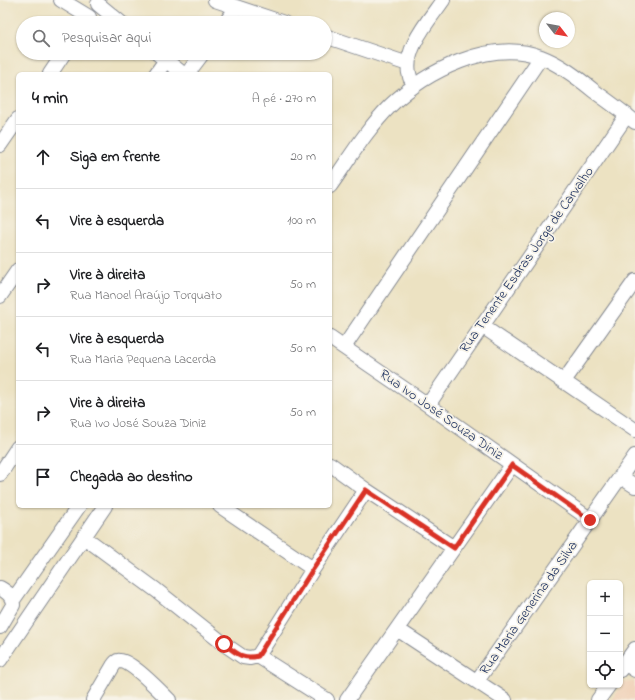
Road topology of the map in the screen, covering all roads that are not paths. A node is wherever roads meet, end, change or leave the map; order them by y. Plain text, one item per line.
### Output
1 (61, 0) edge
2 (215, 0) edge
3 (443, 0) edge
4 (100, 2) edge
5 (237, 8) junction
6 (82, 16) edge
7 (90, 16) edge
8 (114, 16) edge
9 (231, 16) edge
10 (262, 16) edge
11 (332, 38) edge
12 (541, 57) junction
13 (59, 60) edge
14 (160, 60) edge
15 (165, 60) edge
16 (198, 60) edge
17 (408, 64) junction
18 (51, 72) edge
19 (157, 72) edge
20 (180, 72) edge
21 (189, 72) edge
22 (415, 84) junction
23 (631, 119) edge
24 (16, 122) edge
25 (0, 145) edge
26 (332, 183) edge
27 (16, 273) edge
28 (635, 281) edge
29 (0, 296) edge
30 (482, 326) junction
31 (332, 339) edge
32 (344, 347) junction
33 (564, 381) junction
34 (428, 405) junction
35 (635, 430) edge
36 (16, 450) edge
37 (635, 456) edge
38 (332, 465) edge
39 (512, 465) junction
40 (0, 474) edge
41 (621, 477) junction
42 (635, 486) edge
43 (366, 490) junction
44 (77, 508) edge
45 (104, 508) edge
46 (223, 508) edge
47 (590, 520) junction
48 (84, 536) junction
49 (454, 548) junction
50 (313, 569) junction
51 (6, 593) edge
52 (0, 627) edge
53 (397, 629) junction
54 (635, 649) edge
55 (258, 656) junction
56 (0, 660) edge
57 (627, 668) edge
58 (477, 681) junction
59 (607, 688) edge
60 (93, 700) edge
61 (169, 700) edge
62 (327, 700) edge
63 (347, 700) edge
64 (505, 700) edge
65 (598, 700) edge

1 - 6 street
2 - 5 street
3 - 17 street
4 - 7 street
4 - 8 street
5 - 9 street
5 - 10 street
11 - 17 street
12 - 22 street
12 - 23 street
12 - 32 street
13 - 18 street
14 - 19 street
15 - 20 street
16 - 21 street
17 - 22 street
22 - 26 street
23 - 30 street, Rua Tenente Esdras Jorge de Carvalho
24 - 25 street
27 - 29 street
28 - 33 street
30 - 33 street
30 - 34 street, Rua Tenente Esdras Jorge de Carvalho
31 - 32 street, Rua Ivo José Souza Diniz
32 - 34 street, Rua Ivo José Souza Diniz
33 - 35 street
34 - 39 street, Rua Ivo José Souza Diniz
36 - 40 street
37 - 41 street, Rua Maria Generina da Silva
38 - 43 street
39 - 47 street, Rua Ivo José Souza Diniz
39 - 49 street
41 - 42 street
41 - 47 street, Rua Maria Generina da Silva
43 - 49 street
43 - 50 street
44 - 51 street
45 - 48 street
46 - 50 street
47 - 58 street, Rua Maria Generina da Silva
48 - 55 street
48 - 56 street
49 - 53 street
50 - 55 street
51 - 52 street
53 - 58 street
53 - 63 street
54 - 57 street
55 - 62 street
58 - 64 street
59 - 65 street
60 - 61 street

